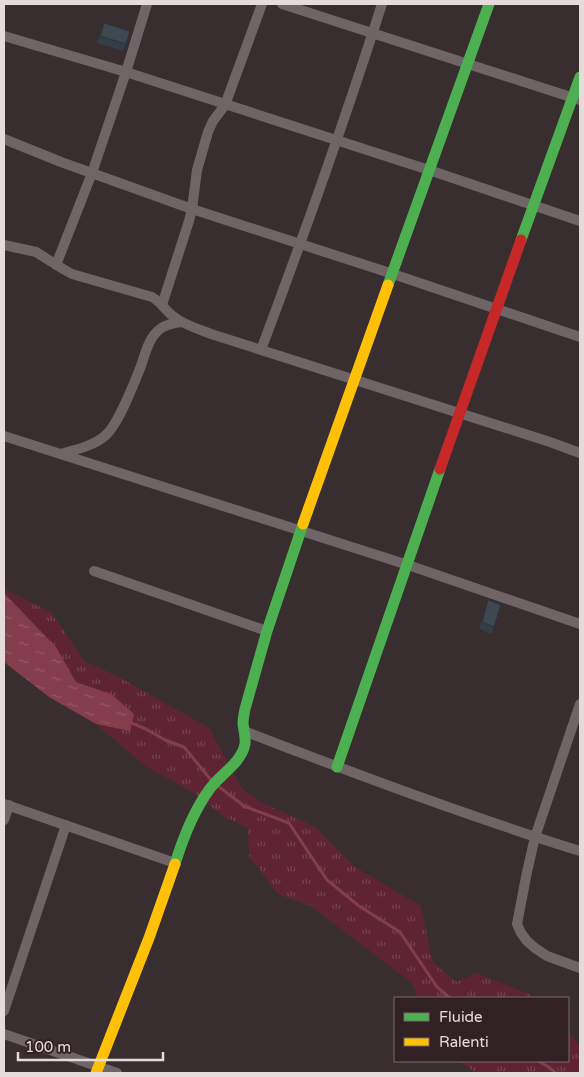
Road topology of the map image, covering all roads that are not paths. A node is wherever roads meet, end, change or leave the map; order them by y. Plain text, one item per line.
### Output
1 (147, 4) edge
2 (262, 4) edge
3 (282, 4) edge
4 (382, 4) edge
5 (489, 4) edge
6 (373, 33) junction
7 (4, 36) edge
8 (468, 64) junction
9 (126, 72) junction
10 (580, 76) edge
11 (577, 99) edge
12 (224, 105) junction
13 (4, 139) edge
14 (337, 141) junction
15 (430, 170) junction
16 (92, 173) junction
17 (535, 204) junction
18 (192, 209) junction
19 (580, 220) edge
20 (4, 245) edge
21 (300, 245) junction
22 (56, 265) junction
23 (392, 274) junction
24 (162, 305) junction
25 (497, 309) junction
26 (182, 322) junction
27 (580, 337) edge
28 (261, 350) junction
29 (354, 379) junction
30 (459, 414) junction
31 (4, 436) edge
32 (580, 453) edge
33 (60, 454) junction
34 (301, 531) junction
35 (408, 565) junction
36 (94, 571) dead end
37 (580, 624) edge
38 (267, 631) junction
39 (580, 704) edge
40 (244, 731) junction
41 (337, 767) junction
42 (6, 804) edge
43 (4, 820) edge
44 (66, 825) junction
45 (535, 837) junction
46 (580, 851) edge
47 (175, 863) junction
48 (580, 968) edge
49 (4, 1011) edge
50 (4, 1034) edge
51 (97, 1070) edge
52 (117, 1073) edge

1 - 9 street
2 - 12 street
3 - 6 street
4 - 6 street
5 - 8 street
6 - 8 street
6 - 14 street
7 - 9 street
8 - 11 street
8 - 15 street
9 - 12 street
9 - 16 street
10 - 11 street
11 - 17 street
12 - 14 street
12 - 18 street
13 - 16 street
14 - 15 street
14 - 21 street
15 - 17 street
15 - 23 street
16 - 18 street
16 - 22 street
17 - 19 street
17 - 25 street
18 - 21 street
18 - 24 street
20 - 22 street
21 - 23 street
21 - 28 street
22 - 24 street
23 - 25 street
23 - 29 street
24 - 26 street
25 - 27 street
25 - 30 street
26 - 28 street
26 - 33 street
28 - 29 street
29 - 30 street
29 - 34 street
30 - 32 street
30 - 35 street
31 - 33 street
33 - 34 street
34 - 35 street
34 - 38 street
35 - 37 street
35 - 41 street
36 - 38 street
38 - 40 street
39 - 45 street
40 - 41 street
40 - 47 street
41 - 45 street
42 - 43 street
42 - 44 street
44 - 47 street
44 - 49 street
45 - 46 street
45 - 48 street
47 - 51 street
50 - 51 street
51 - 52 street

